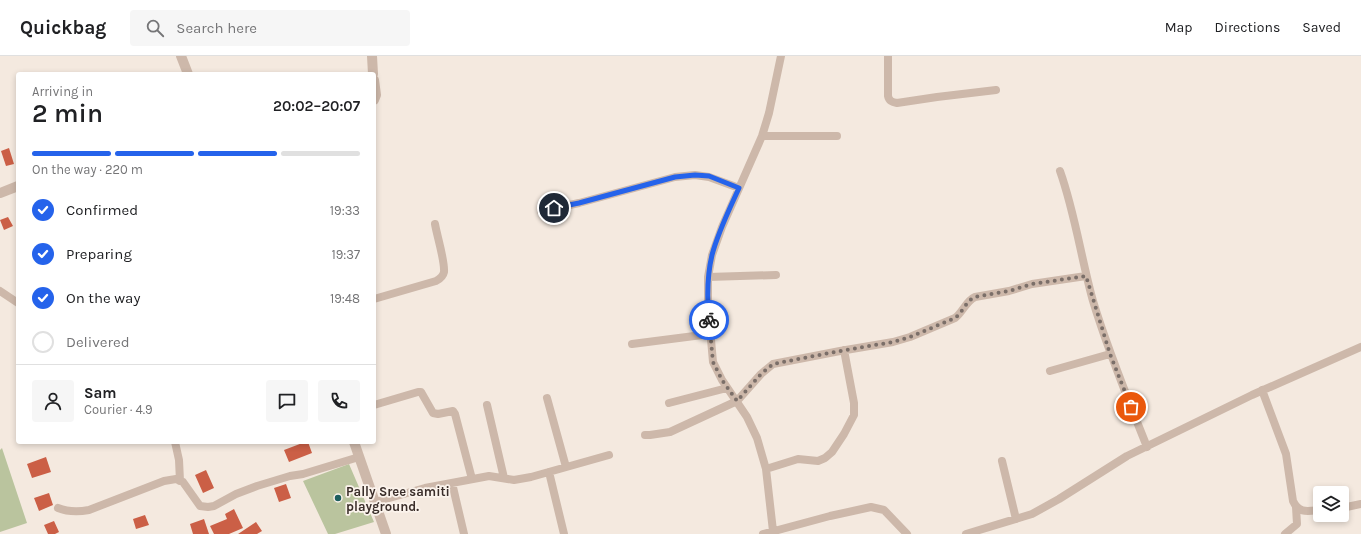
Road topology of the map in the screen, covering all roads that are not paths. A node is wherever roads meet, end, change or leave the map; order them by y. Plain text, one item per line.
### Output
1 (181, 56) edge
2 (372, 56) edge
3 (781, 56) edge
4 (888, 56) edge
5 (187, 72) edge
6 (373, 72) edge
7 (996, 90) dead end
8 (762, 136) junction
9 (837, 136) dead end
10 (1060, 171) dead end
11 (16, 187) edge
12 (739, 188) junction
13 (0, 192) edge
14 (541, 211) dead end
15 (434, 224) dead end
16 (776, 274) dead end
17 (1086, 276) junction
18 (708, 277) junction
19 (1, 294) edge
20 (376, 298) edge
21 (16, 302) edge
22 (710, 334) junction
23 (632, 344) dead end
24 (1361, 347) edge
25 (844, 350) junction
26 (1110, 354) junction
27 (1050, 371) dead end
28 (728, 388) junction
29 (1262, 390) junction
30 (546, 398) dead end
31 (737, 401) junction
32 (669, 403) dead end
33 (376, 404) edge
34 (487, 405) dead end
35 (645, 435) dead end
36 (175, 444) edge
37 (355, 444) edge
38 (1147, 447) junction
39 (609, 455) dead end
40 (359, 457) junction
41 (1002, 461) dead end
42 (566, 468) junction
43 (766, 469) junction
44 (550, 472) junction
45 (504, 478) junction
46 (472, 479) junction
47 (180, 481) junction
48 (452, 483) junction
49 (375, 502) junction
50 (1361, 504) edge
51 (1296, 507) junction
52 (1349, 507) edge
53 (58, 508) dead end
54 (1313, 511) edge
55 (1016, 519) junction
56 (772, 531) junction
57 (975, 532) edge
58 (386, 534) edge
59 (464, 534) edge
60 (564, 534) edge
61 (763, 534) edge
62 (907, 534) edge
63 (966, 534) edge
64 (1285, 534) edge

1 - 5 street
2 - 6 street
3 - 8 street
4 - 7 street
8 - 9 street
8 - 12 street
10 - 17 street
11 - 13 street
12 - 14 street
12 - 18 street
15 - 20 street
16 - 18 street
17 - 25 street
17 - 26 street
18 - 22 street
19 - 21 street
22 - 23 street
22 - 28 street
24 - 29 street
25 - 31 street
25 - 43 street
26 - 27 street
26 - 38 street
28 - 31 street
28 - 32 street
29 - 38 street
29 - 51 street
30 - 42 street
31 - 35 street
31 - 43 street
33 - 46 street
34 - 45 street
36 - 47 street
37 - 40 street
38 - 55 street
39 - 42 street
40 - 47 street
40 - 49 street
41 - 55 street
42 - 44 street
43 - 56 street
44 - 45 street
44 - 60 street
45 - 46 street
46 - 48 street
47 - 53 street
48 - 49 street
48 - 59 street
49 - 58 street
50 - 52 street
51 - 54 street
51 - 64 street
55 - 57 street
56 - 61 street
56 - 62 street
57 - 63 street

